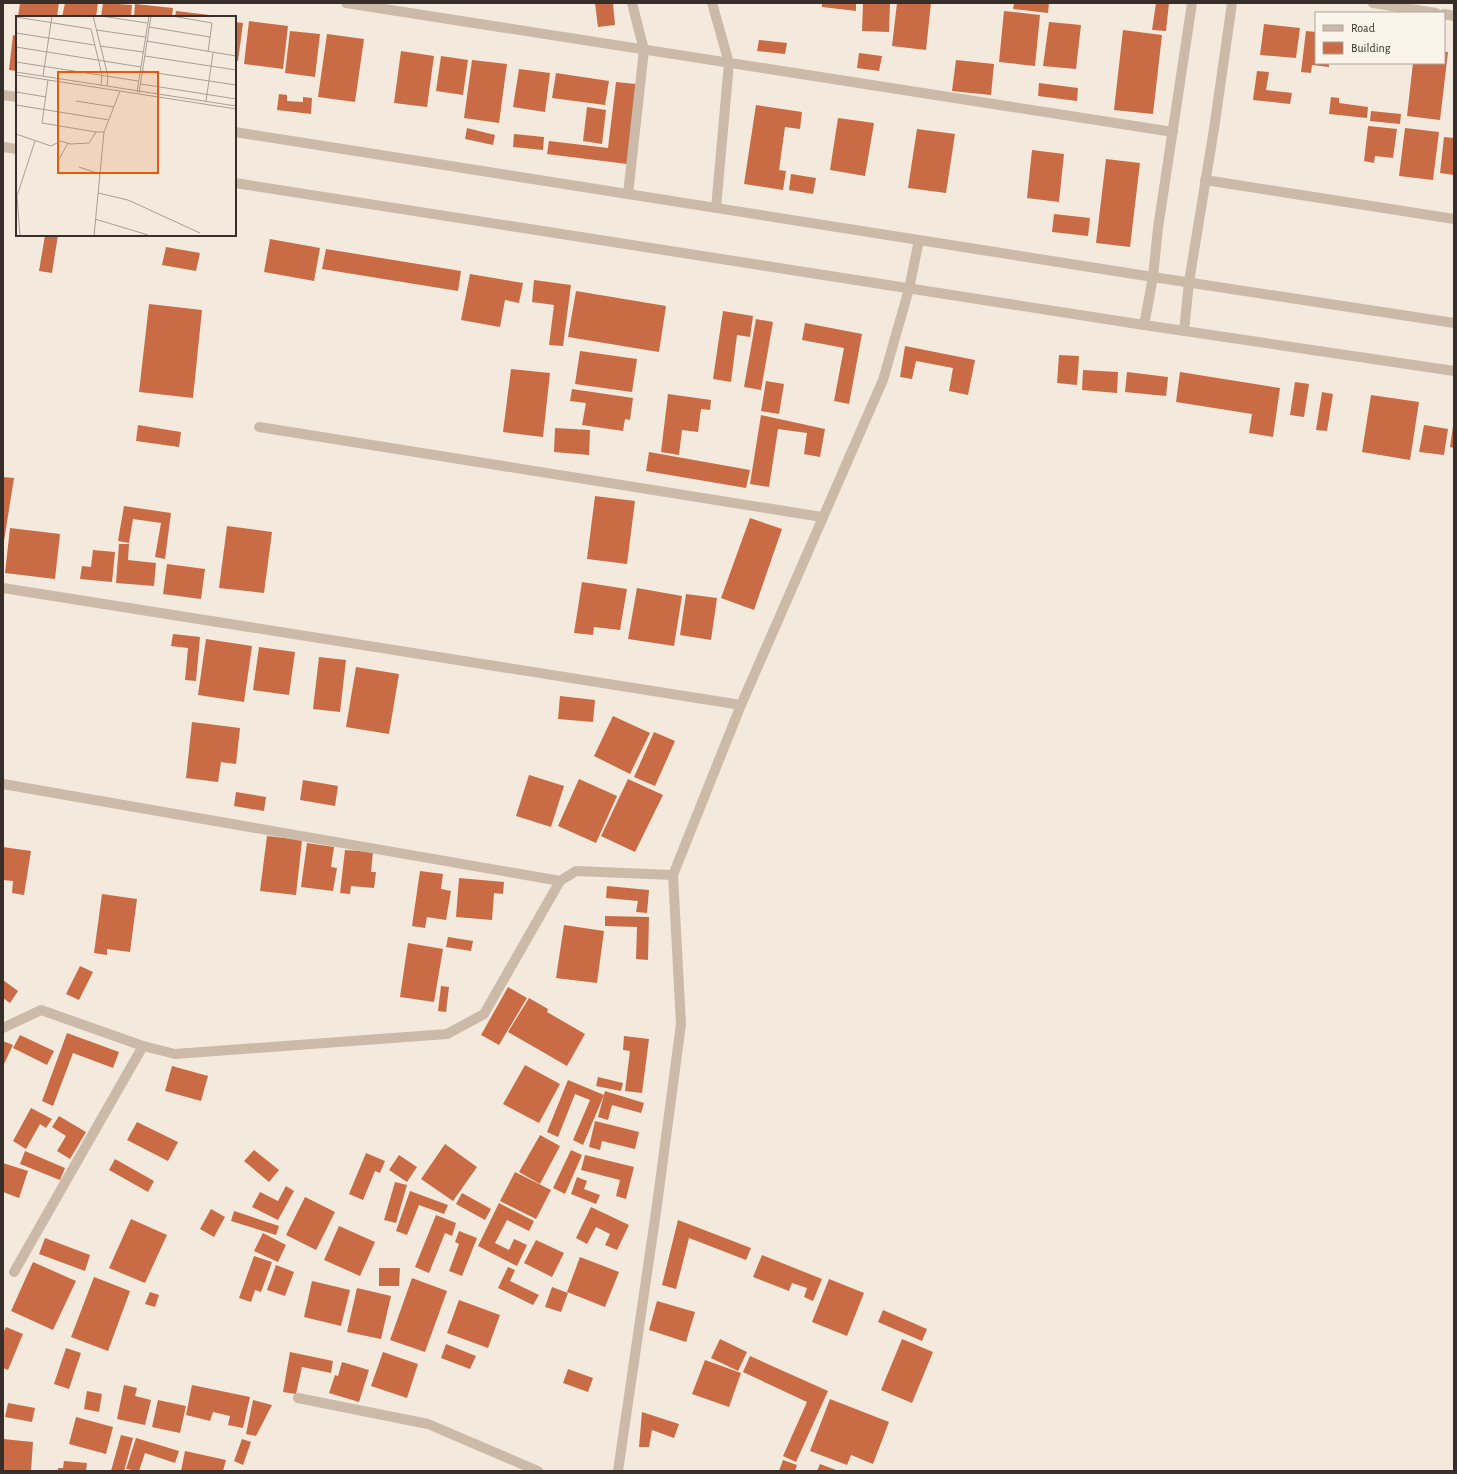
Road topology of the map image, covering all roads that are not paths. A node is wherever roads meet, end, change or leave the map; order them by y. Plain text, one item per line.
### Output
1 (346, 3) edge
2 (632, 3) edge
3 (712, 3) edge
4 (1192, 3) edge
5 (1232, 3) edge
6 (1373, 3) edge
7 (1430, 12) edge
8 (644, 50) junction
9 (729, 63) junction
10 (3, 95) edge
11 (16, 97) edge
12 (236, 132) edge
13 (1172, 132) junction
14 (3, 147) edge
15 (16, 149) edge
16 (1205, 180) junction
17 (236, 183) edge
18 (628, 194) junction
19 (716, 208) junction
20 (1454, 219) edge
21 (919, 240) junction
22 (1153, 277) junction
23 (1189, 282) junction
24 (909, 289) junction
25 (1454, 322) edge
26 (1144, 325) junction
27 (1184, 331) junction
28 (1454, 371) edge
29 (259, 427) dead end
30 (822, 517) junction
31 (3, 588) edge
32 (741, 705) junction
33 (3, 784) edge
34 (673, 875) junction
35 (560, 881) junction
36 (3, 1028) edge
37 (143, 1046) junction
38 (14, 1272) dead end
39 (298, 1398) dead end
40 (538, 1471) edge
41 (618, 1471) edge

1 - 8 street
2 - 8 street
3 - 9 street
4 - 13 street
5 - 16 street
6 - 7 street
8 - 9 street
8 - 18 street
9 - 13 street
9 - 19 street
10 - 11 street
12 - 18 street
13 - 22 street
14 - 15 street
16 - 20 street
16 - 23 street
17 - 24 street
18 - 19 street
19 - 21 street
21 - 22 street
21 - 24 street
22 - 23 street
22 - 26 street
23 - 25 street
23 - 27 street
24 - 26 street
24 - 30 street
26 - 27 street
27 - 28 street
29 - 30 street
30 - 32 street
31 - 32 street
32 - 34 street
33 - 35 street
34 - 35 street
34 - 41 street
35 - 37 street
36 - 37 street
37 - 38 street
39 - 40 street

